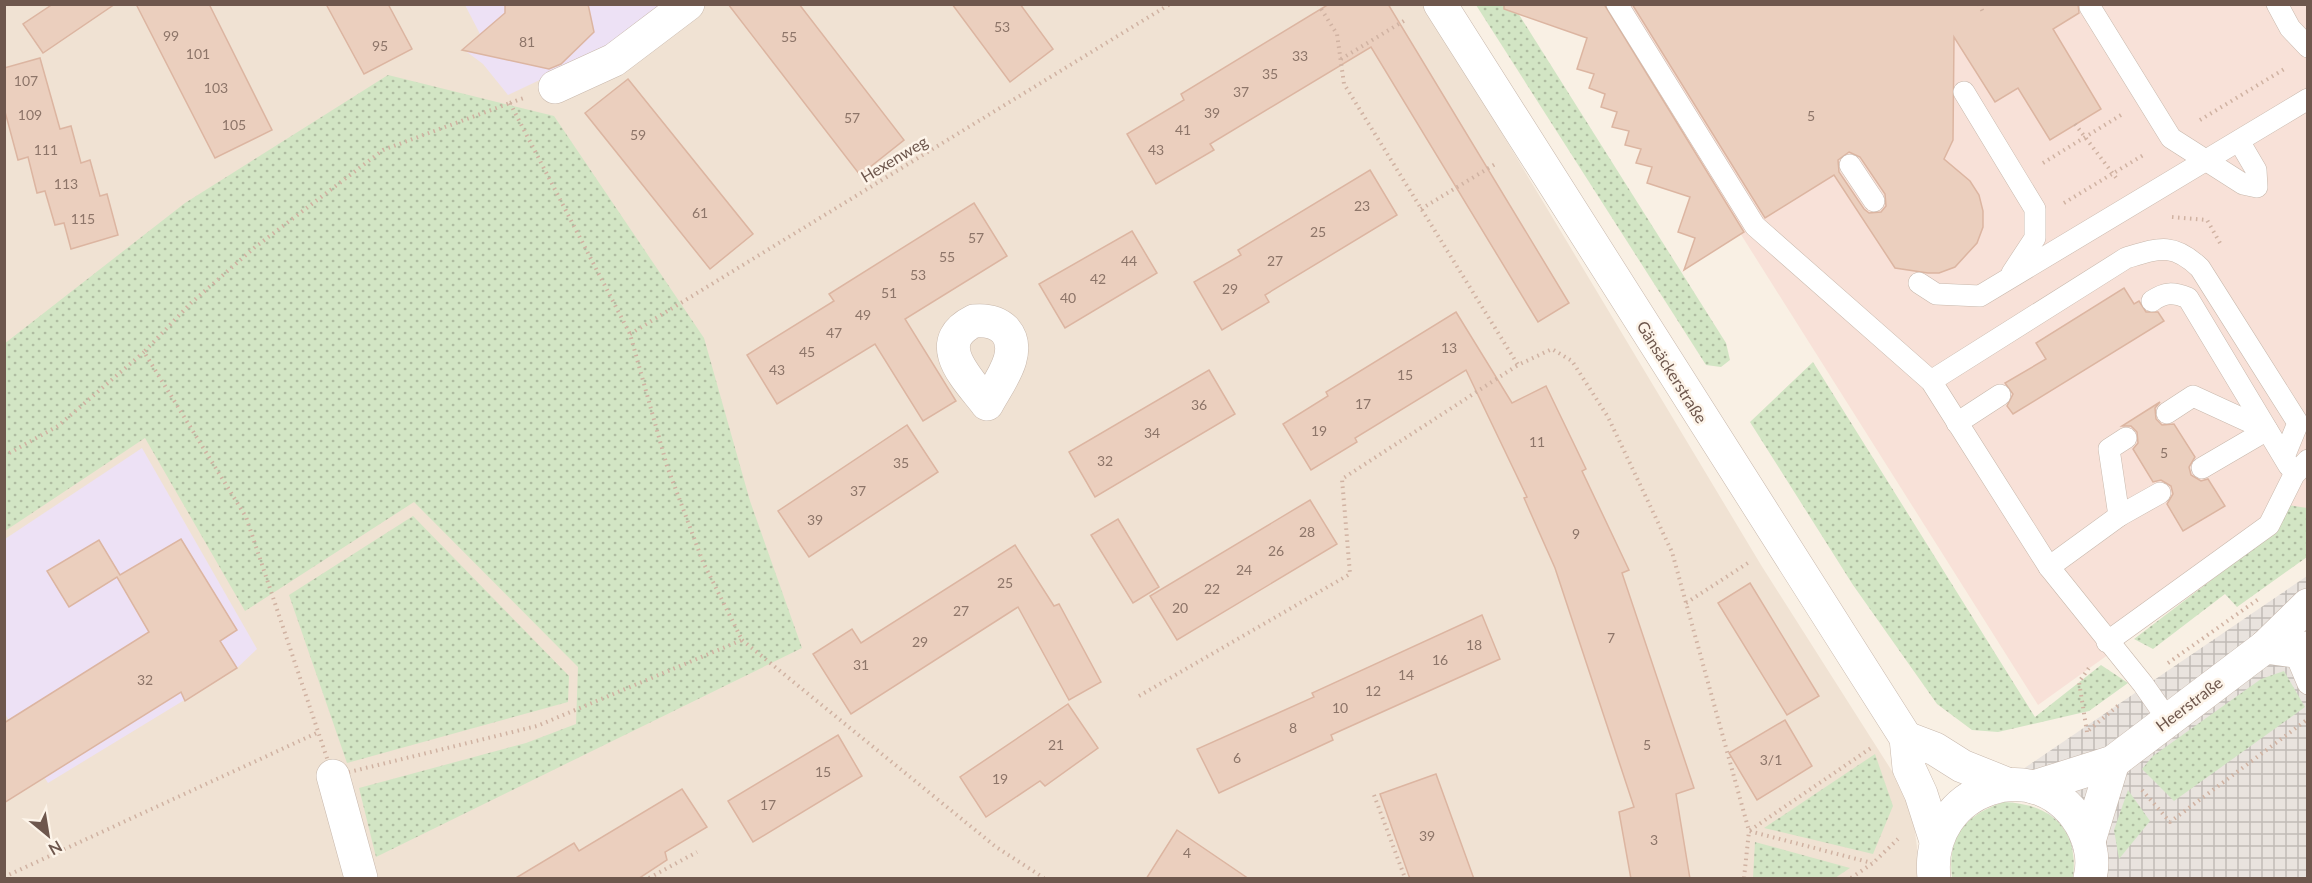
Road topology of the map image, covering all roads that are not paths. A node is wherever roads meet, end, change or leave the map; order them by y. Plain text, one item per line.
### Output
1 (688, 4) edge
2 (1440, 4) edge
3 (1617, 4) edge
4 (2277, 4) edge
5 (2090, 7) dead end
6 (2307, 47) edge
7 (555, 87) dead end
8 (1964, 92) dead end
9 (2307, 99) edge
10 (2239, 141) junction
11 (2206, 161) junction
12 (1850, 165) dead end
13 (1874, 201) dead end
14 (2008, 279) junction
15 (1919, 283) dead end
16 (2151, 301) dead end
17 (1931, 381) junction
18 (2000, 394) dead end
19 (2167, 413) dead end
20 (1957, 423) junction
21 (2267, 430) junction
22 (2126, 438) dead end
23 (2202, 468) dead end
24 (2298, 468) edge
25 (2160, 493) dead end
26 (2119, 516) junction
27 (2049, 567) junction
28 (2307, 604) edge
29 (2107, 642) junction
30 (2289, 648) edge
31 (2307, 684) edge
32 (2168, 720) junction
33 (1893, 746) junction
34 (2124, 772) junction
35 (333, 776) road end
36 (2020, 786) junction
37 (2089, 841) junction
38 (1931, 865) edge
39 (361, 879) edge
40 (2090, 879) edge

1 - 7 street
2 - 33 street, Gänsäckerstraße
3 - 17 lane
4 - 6 lane
5 - 11 lane
8 - 14 lane
9 - 10 lane
10 - 11 lane
10 - 11 lane
11 - 14 lane
12 - 13 lane
14 - 15 lane
16 - 21 lane
17 - 20 lane
17 - 24 lane
18 - 20 lane
19 - 21 lane
20 - 27 lane
21 - 23 lane
21 - 24 lane
22 - 26 lane
24 - 29 lane
25 - 26 lane
26 - 27 lane
27 - 29 lane
28 - 30 street, Heerstraße
29 - 32 lane
30 - 31 lane
30 - 32 street, Heerstraße
32 - 34 street, Heerstraße
33 - 36 street
33 - 38 street, Gänsäckerstraße
34 - 36 street, Heerstraße
34 - 37 street
35 - 39 street
36 - 37 street
36 - 38 street, Heerstraße
37 - 40 street

